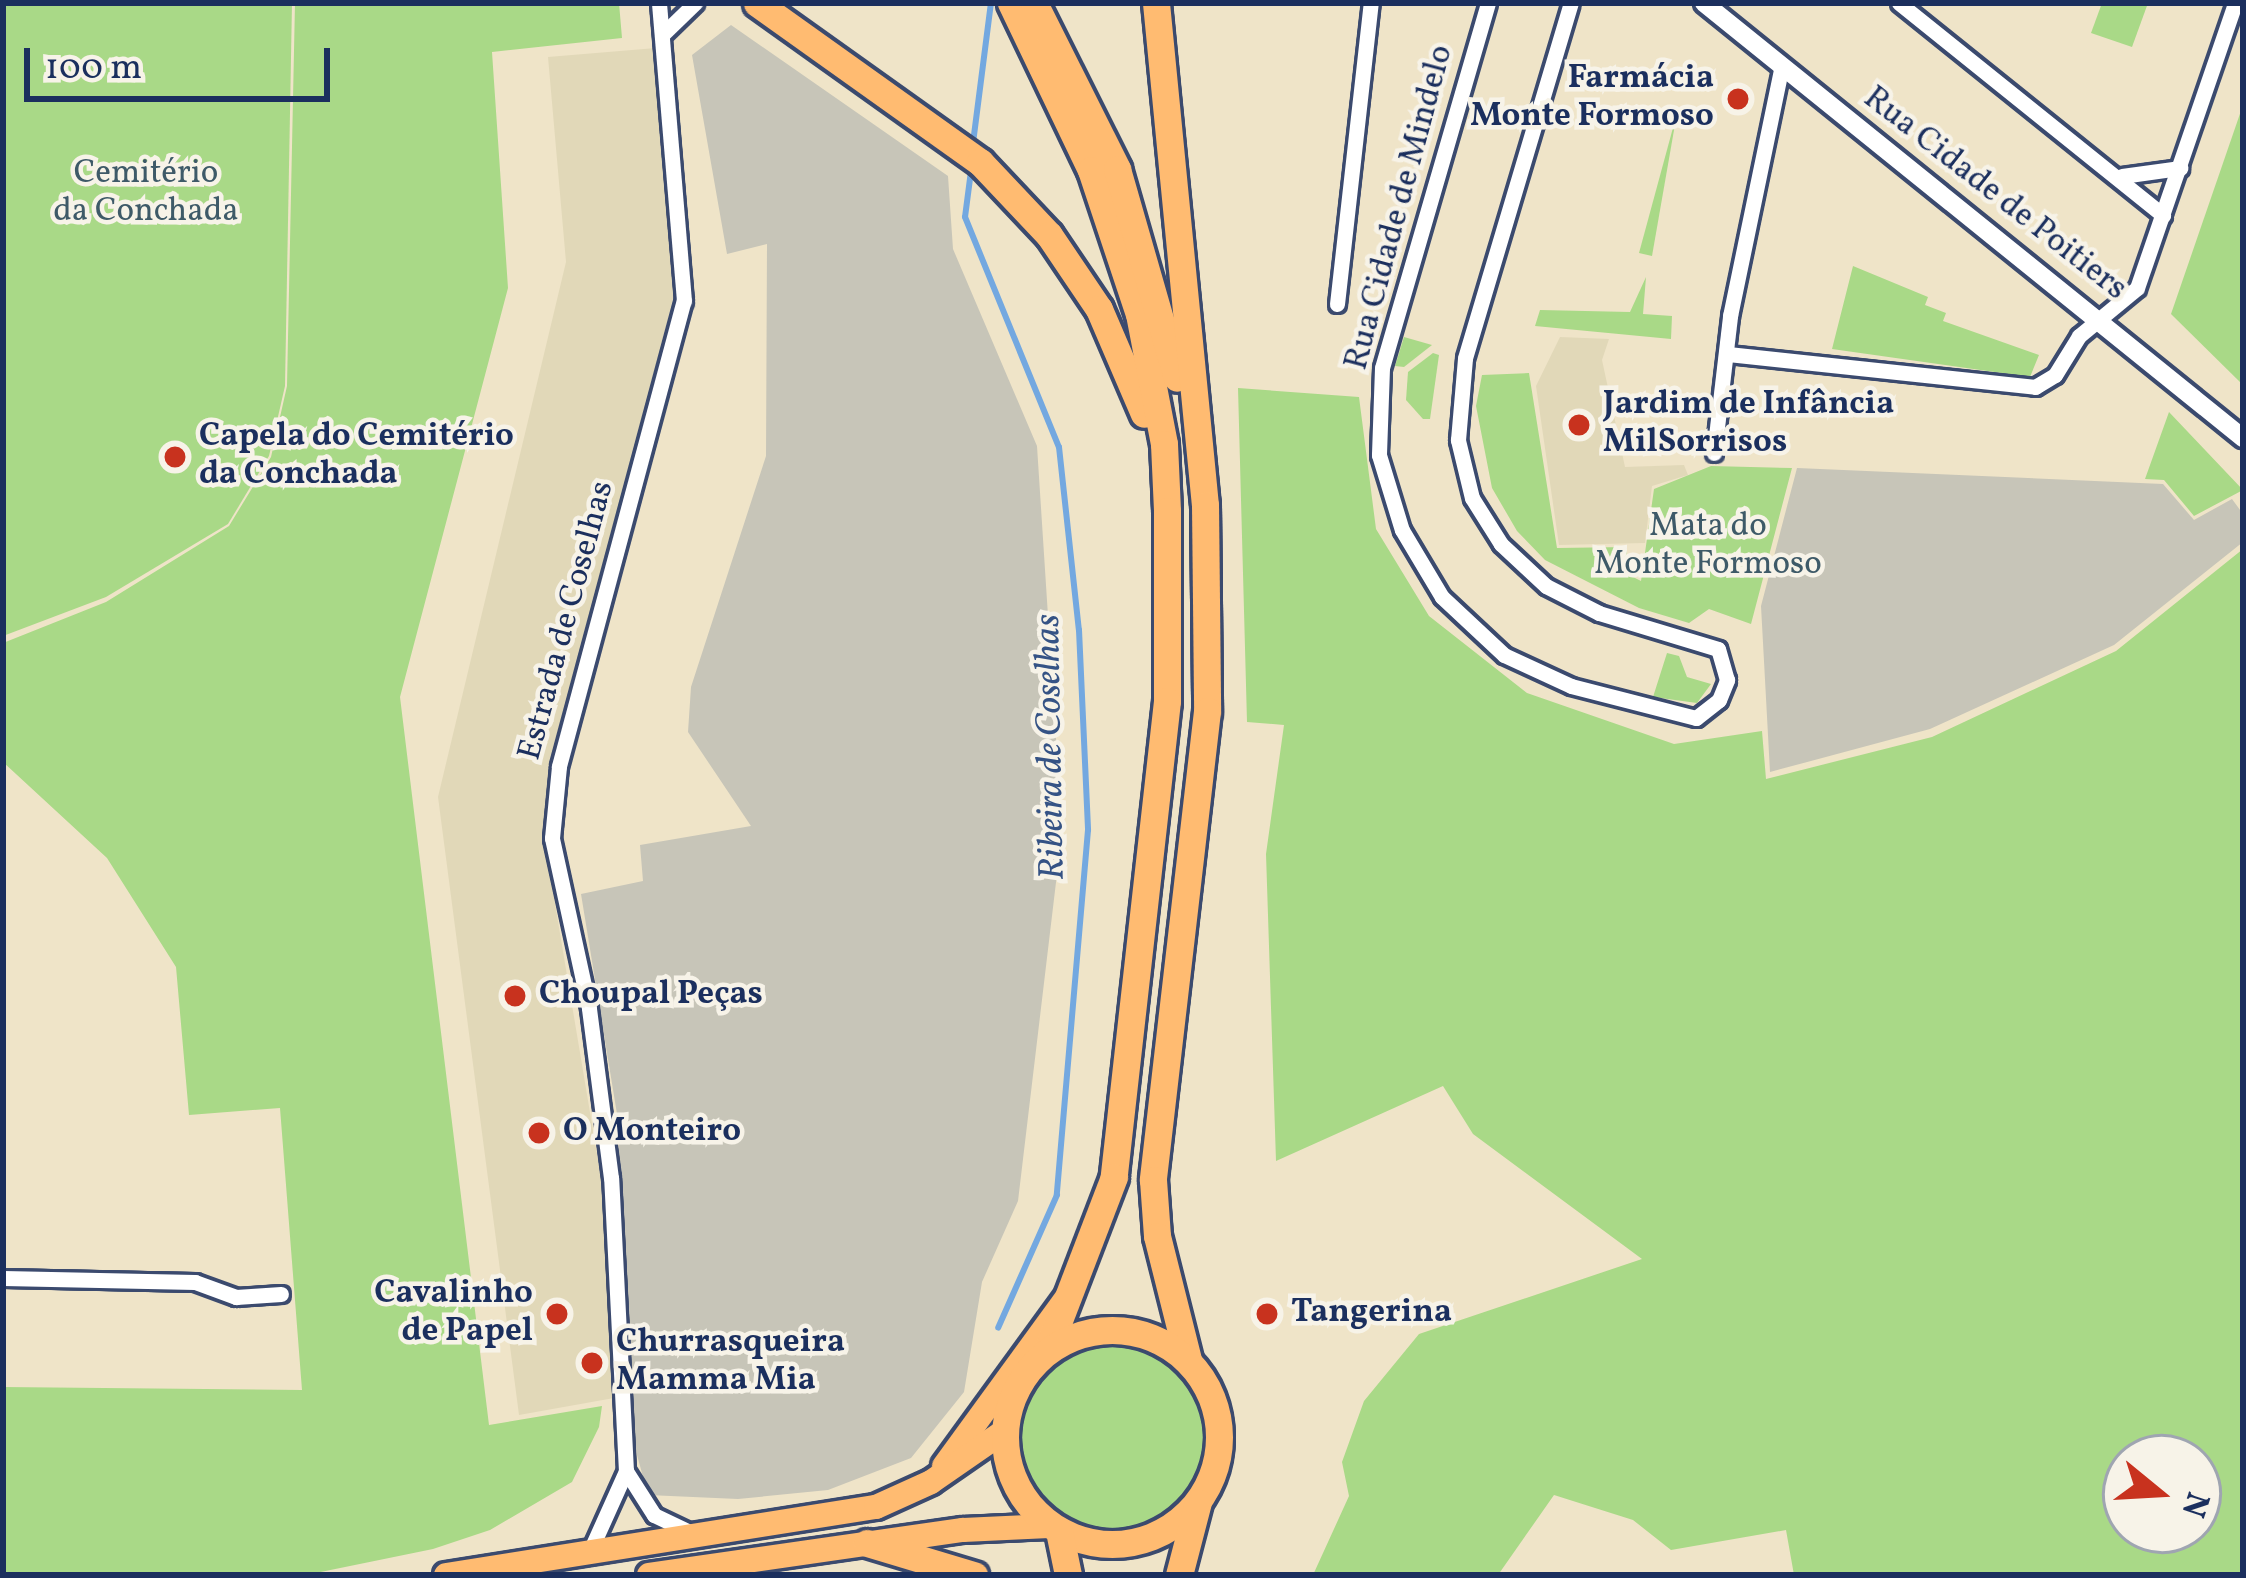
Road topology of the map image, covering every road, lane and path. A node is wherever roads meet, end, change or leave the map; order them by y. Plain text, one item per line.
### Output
1 (659, 3) edge
2 (670, 3) edge
3 (695, 3) edge
4 (757, 3) edge
5 (1011, 3) edge
6 (1034, 3) edge
7 (1156, 3) edge
8 (1371, 3) edge
9 (1488, 3) edge
10 (1571, 3) edge
11 (1899, 3) edge
12 (2235, 3) edge
13 (1712, 6) edge
14 (663, 34) junction
15 (1782, 67) junction
16 (2180, 168) junction
17 (2122, 176) junction
18 (2163, 215) junction
19 (1337, 304) dead end
20 (2102, 317) junction
21 (1728, 354) junction
22 (2243, 438) edge
23 (1714, 453) dead end
24 (1205, 505) junction
25 (1167, 512) junction
26 (3, 1278) edge
27 (1075, 1288) junction
28 (281, 1294) dead end
29 (1048, 1349) junction
30 (1188, 1359) junction
31 (1004, 1432) junction
32 (626, 1471) junction
33 (932, 1482) junction
34 (1198, 1502) junction
35 (1054, 1528) junction
36 (697, 1535) junction
37 (868, 1543) junction
38 (590, 1551) junction
39 (680, 1573) edge
40 (446, 1575) edge
41 (649, 1575) edge
42 (974, 1575) edge
43 (1068, 1575) edge
44 (1179, 1575) edge

1 - 14 street, Estrada de Coselhas
2 - 14 street
3 - 14 street
4 - 25 highway
5 - 25 highway
6 - 24 highway
7 - 24 highway
8 - 19 street
9 - 10 street, Rua Cidade de Mindelo
11 - 17 street
12 - 16 street
13 - 15 street, Rua Cidade de Poitiers
14 - 32 street, Estrada de Coselhas
15 - 20 street, Rua Cidade de Poitiers
15 - 21 street
16 - 17 street
16 - 18 street
17 - 18 street
18 - 20 street
20 - 21 street
20 - 22 street, Rua Cidade de Poitiers
21 - 23 street
24 - 30 highway
25 - 27 highway
26 - 28 street
27 - 29 highway
27 - 33 main road
29 - 30 highway
29 - 31 highway
30 - 34 highway
31 - 33 main road
31 - 35 highway
32 - 36 street
32 - 38 street, Estrada de Coselhas
33 - 36 main road
34 - 35 highway
34 - 44 highway
35 - 37 main road
35 - 43 highway
36 - 38 main road
37 - 39 main road
37 - 42 highway
38 - 40 main road
39 - 41 main road

